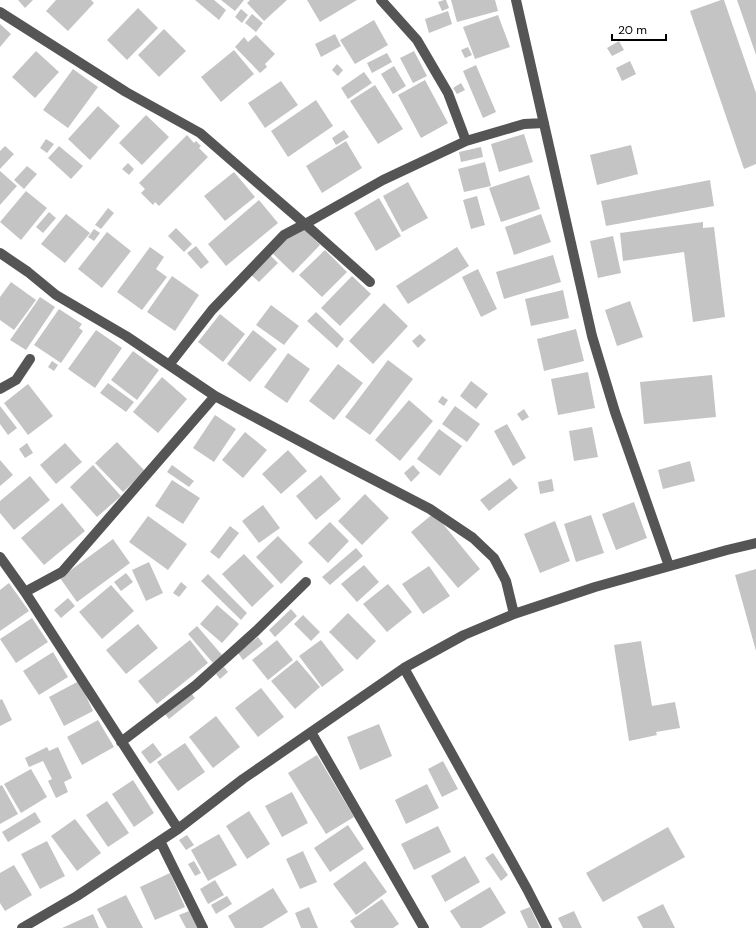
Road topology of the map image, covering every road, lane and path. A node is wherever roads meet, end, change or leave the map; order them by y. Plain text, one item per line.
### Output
1 (381, 0) edge
2 (516, 0) edge
3 (0, 12) edge
4 (544, 123) junction
5 (466, 141) junction
6 (305, 224) junction
7 (0, 253) edge
8 (370, 282) dead end
9 (30, 359) dead end
10 (169, 365) junction
11 (0, 389) edge
12 (216, 396) junction
13 (756, 543) edge
14 (0, 557) edge
15 (669, 566) junction
16 (306, 582) dead end
17 (25, 592) junction
18 (514, 614) junction
19 (404, 668) junction
20 (311, 732) junction
21 (121, 742) junction
22 (178, 829) junction
23 (160, 841) junction
24 (22, 928) edge
25 (203, 928) edge
26 (424, 928) edge
27 (547, 928) edge

1 - 5 street
2 - 4 street
3 - 6 street
4 - 5 street
4 - 15 street
5 - 6 street
6 - 8 street
6 - 10 street
7 - 10 street
9 - 11 street
10 - 12 street
12 - 17 street
12 - 18 street
13 - 15 street
14 - 17 street
15 - 18 street
16 - 21 street
17 - 21 street
18 - 19 street
19 - 20 street
19 - 27 street
20 - 22 street
20 - 26 street
21 - 22 street
22 - 23 street
23 - 24 street
23 - 25 street

